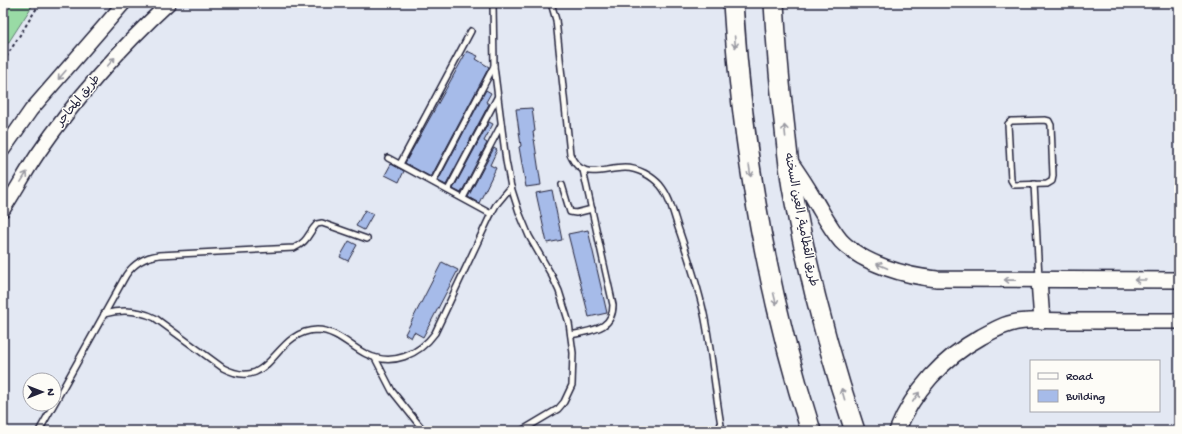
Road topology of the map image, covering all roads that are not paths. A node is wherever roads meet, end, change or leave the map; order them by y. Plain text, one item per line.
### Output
1 (124, 3) edge
2 (169, 3) edge
3 (494, 3) edge
4 (551, 3) edge
5 (733, 3) edge
6 (774, 3) edge
7 (471, 31) dead end
8 (494, 66) junction
9 (498, 96) junction
10 (501, 124) junction
11 (3, 150) edge
12 (388, 158) dead end
13 (788, 158) junction
14 (400, 164) junction
15 (583, 170) junction
16 (433, 182) junction
17 (1034, 184) junction
18 (562, 185) dead end
19 (511, 187) junction
20 (448, 190) junction
21 (463, 198) junction
22 (592, 209) junction
23 (3, 210) edge
24 (491, 214) junction
25 (367, 239) dead end
26 (1039, 280) junction
27 (1179, 280) edge
28 (104, 314) junction
29 (1042, 321) junction
30 (1179, 322) edge
31 (571, 335) junction
32 (375, 358) junction
33 (39, 431) edge
34 (424, 431) edge
35 (521, 431) edge
36 (722, 431) edge
37 (811, 431) edge
38 (855, 431) edge
39 (897, 431) edge

1 -> 11 street
23 -> 2 street, طريق المحاجر
3 - 8 lane
4 - 15 lane
5 -> 37 highway
13 -> 6 highway, طريق القطامية, العين السخنه
7 - 14 lane
8 - 9 lane
8 - 16 lane
9 - 10 lane
9 - 20 lane
10 - 19 lane
10 - 21 lane
12 - 14 lane
26 -> 13 main road
38 -> 13 highway, طريق القطامية, العين السخنه
14 - 16 lane
15 - 22 lane
15 - 36 lane
16 - 20 lane
17 - 17 lane
17 - 26 lane
18 - 22 lane
19 - 24 lane
19 - 31 lane
20 - 21 lane
21 - 24 lane
22 - 31 lane
24 - 32 lane
25 - 28 lane
27 -> 26 main road
26 - 29 main road
28 - 32 lane
28 - 33 lane
29 - 30 main road
39 -> 29 main road
31 - 35 lane
32 - 34 lane

